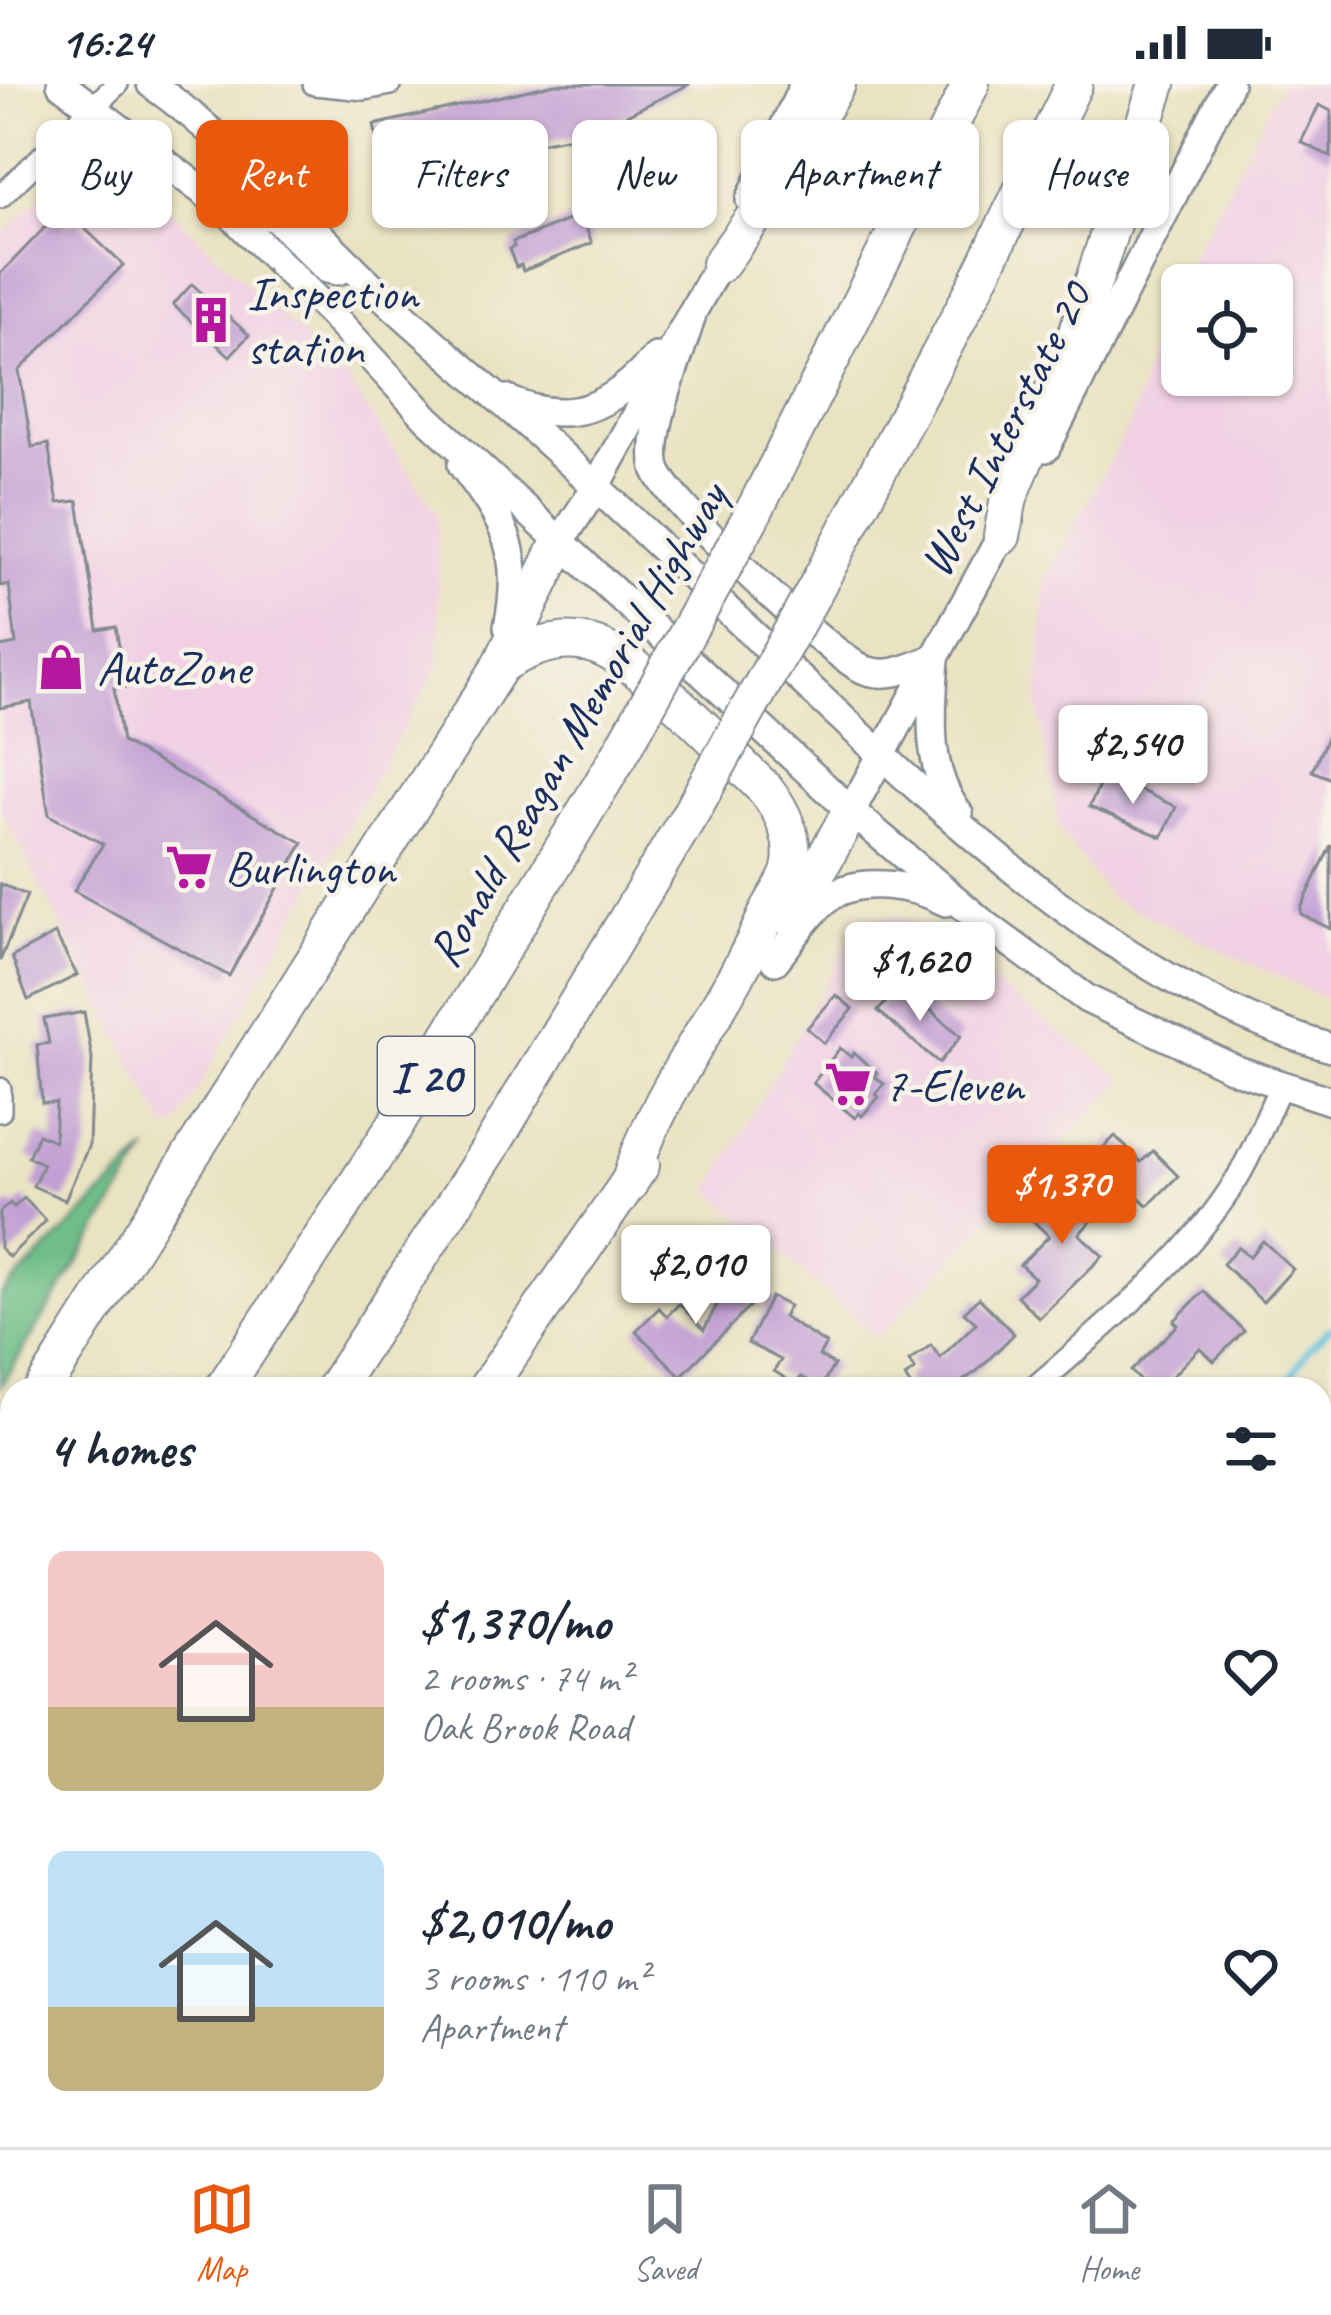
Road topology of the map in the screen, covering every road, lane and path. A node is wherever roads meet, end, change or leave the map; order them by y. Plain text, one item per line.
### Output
1 (61, 84) edge
2 (117, 84) edge
3 (151, 84) edge
4 (314, 84) edge
5 (391, 84) edge
6 (804, 84) edge
7 (837, 84) edge
8 (971, 84) edge
9 (1074, 84) edge
10 (1157, 84) edge
11 (1229, 84) edge
12 (93, 105) junction
13 (196, 185) edge
14 (0, 197) edge
15 (244, 228) edge
16 (286, 228) edge
17 (720, 263) junction
18 (351, 266) junction
19 (324, 306) junction
20 (691, 318) junction
21 (440, 349) junction
22 (473, 377) junction
23 (427, 418) junction
24 (596, 487) junction
25 (1003, 536) junction
26 (560, 542) junction
27 (934, 658) junction
28 (501, 665) junction
29 (884, 758) junction
30 (851, 811) junction
31 (992, 854) junction
32 (982, 922) junction
33 (775, 961) junction
34 (1165, 977) junction
35 (1144, 1026) junction
36 (1331, 1048) edge
37 (1280, 1087) junction
38 (0, 1089) edge
39 (1331, 1101) edge
40 (0, 1111) edge
41 (629, 1184) junction
42 (51, 1377) edge
43 (231, 1377) edge
44 (342, 1377) edge
45 (494, 1377) edge
46 (1047, 1377) edge

1 - 12 main road
2 - 12 street
3 - 18 main road
4 - 5 street
6 - 17 main road
7 - 17 highway
8 - 43 highway, Ronald Reagan Memorial Highway / I 20, bridge
9 - 44 highway, I 20, bridge
10 - 25 highway
11 - 25 main road, West Interstate 20
12 - 13 main road
12 - 14 street
15 - 19 main road
16 - 18 main road
17 - 20 main road
18 - 21 main road
19 - 21 main road
19 - 23 main road
20 - 22 main road
20 - 24 main road
20 - 27 main road
21 - 22 main road
22 - 24 main road
23 - 26 main road
23 - 28 main road
24 - 26 main road
24 - 29 main road
25 - 27 main road, West Interstate 20
26 - 28 highway
26 - 30 main road
27 - 29 main road, West Interstate 20
27 - 31 main road
28 - 41 highway
28 - 42 highway
29 - 30 main road, West Interstate 20
29 - 31 main road
30 - 32 main road
30 - 33 highway
31 - 34 main road
32 - 33 main road
32 - 35 main road
33 - 41 highway
34 - 35 main road
34 - 36 main road
35 - 37 main road
37 - 39 main road
37 - 46 street
38 - 40 street
41 - 45 highway

